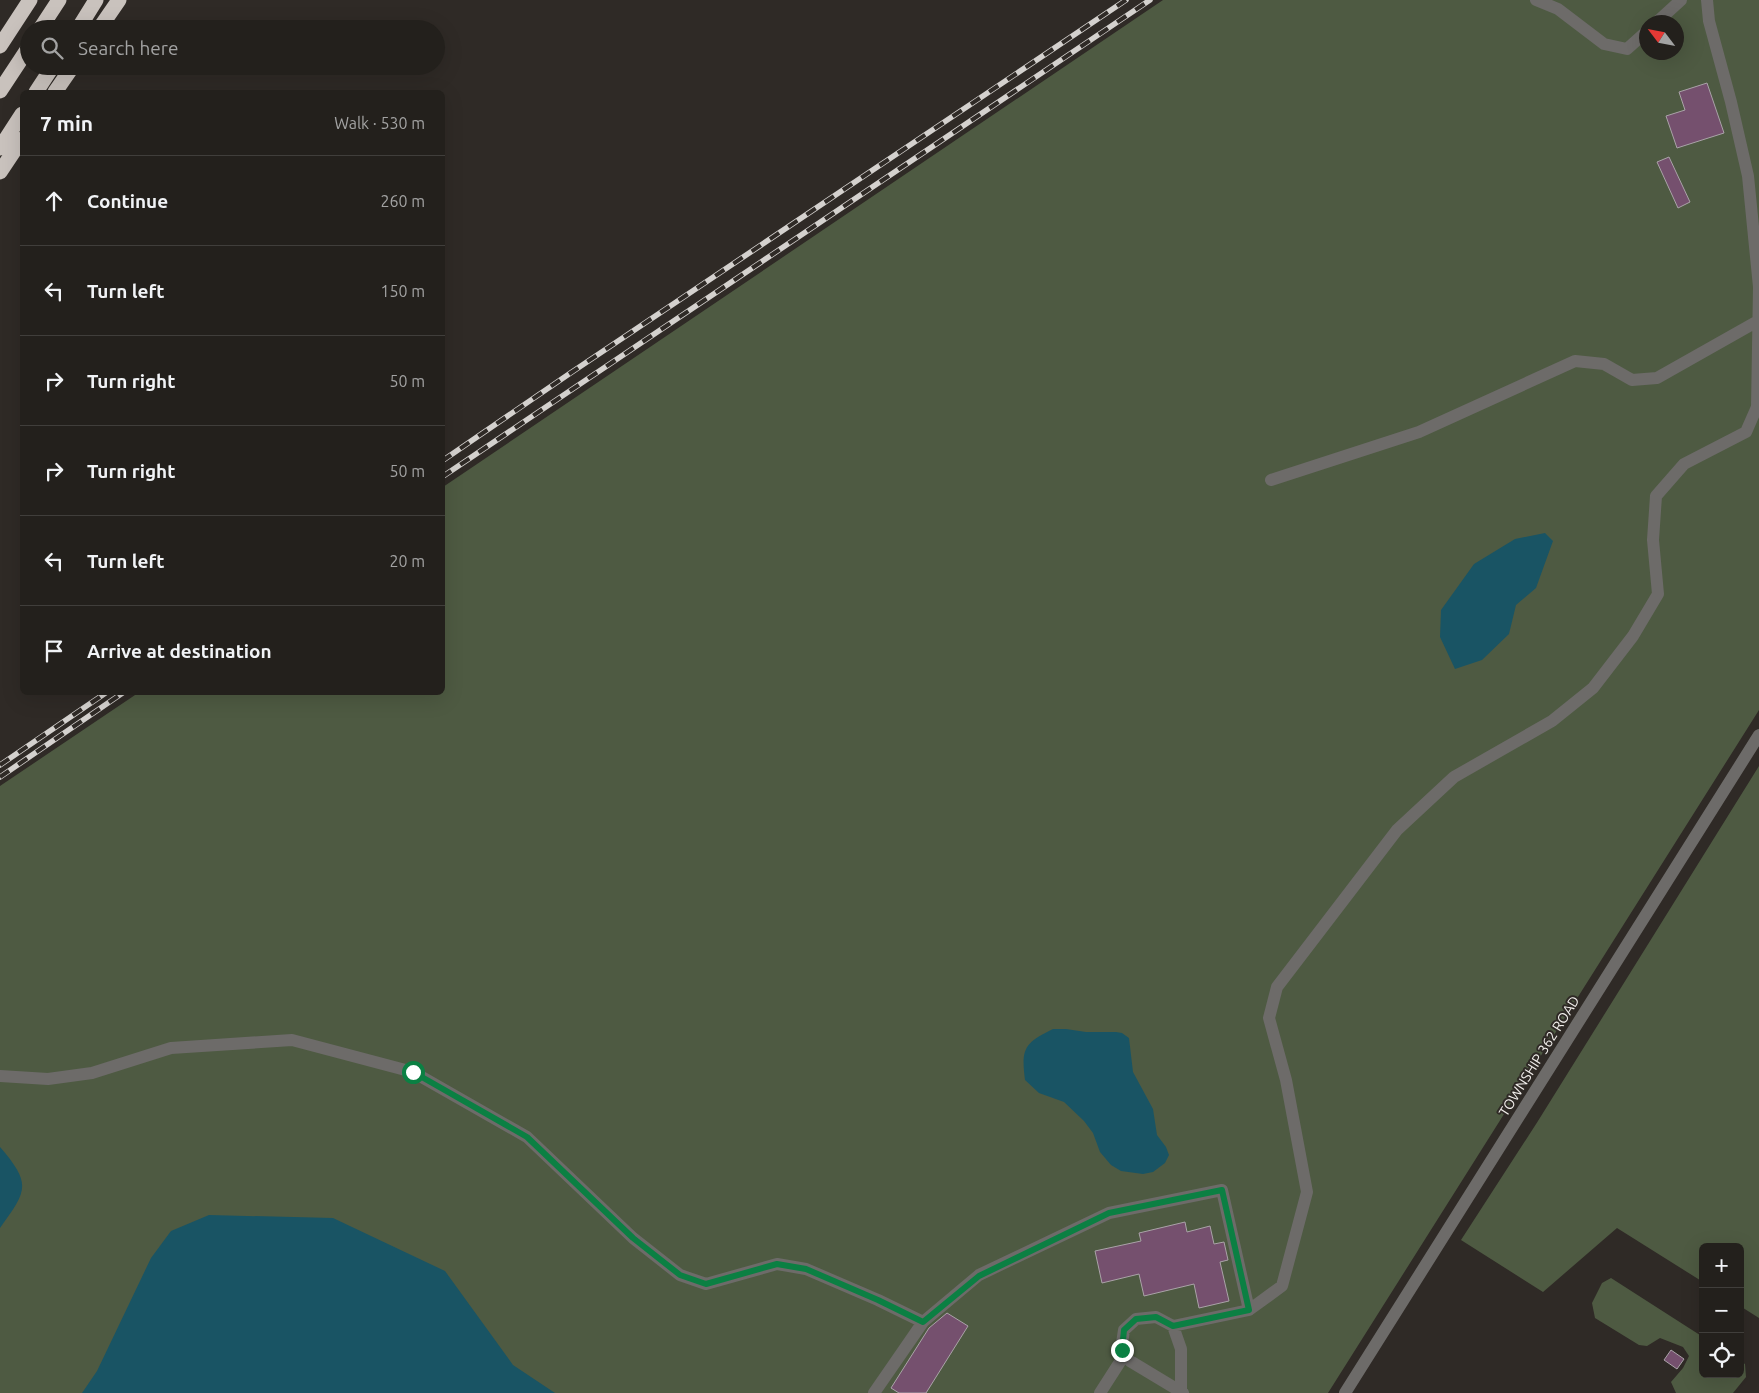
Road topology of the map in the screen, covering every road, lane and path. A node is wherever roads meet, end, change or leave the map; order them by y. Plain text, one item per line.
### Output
1 (30, 0) edge
2 (59, 0) edge
3 (96, 0) edge
4 (119, 0) edge
5 (1536, 0) edge
6 (1682, 0) edge
7 (1707, 0) edge
8 (1665, 15) edge
9 (46, 20) edge
10 (84, 20) edge
11 (105, 20) edge
12 (1639, 38) edge
13 (0, 46) edge
14 (20, 61) edge
15 (47, 75) edge
16 (67, 75) edge
17 (37, 90) edge
18 (56, 90) edge
19 (0, 91) edge
20 (20, 117) edge
21 (20, 142) edge
22 (0, 148) edge
23 (0, 172) edge
24 (1758, 321) edge
25 (1271, 480) dead end
26 (1759, 735) edge
27 (0, 1076) edge
28 (1249, 1310) junction
29 (923, 1322) junction
30 (1173, 1326) junction
31 (1125, 1354) junction
32 (1182, 1392) edge
33 (874, 1393) edge
34 (1100, 1393) edge
35 (1345, 1393) edge

1 - 13 highway
2 - 9 highway
3 - 10 highway
4 - 11 highway
5 - 12 street
6 - 8 street
7 - 24 street
14 - 19 highway
15 - 17 highway
16 - 18 highway
20 - 22 highway
21 - 23 highway
24 - 25 street
24 - 28 street
26 - 35 street, TOWNSHIP 362 ROAD
27 - 29 street
28 - 29 street
28 - 30 street
29 - 33 street
30 - 31 street
30 - 32 street
31 - 32 street
31 - 34 street

